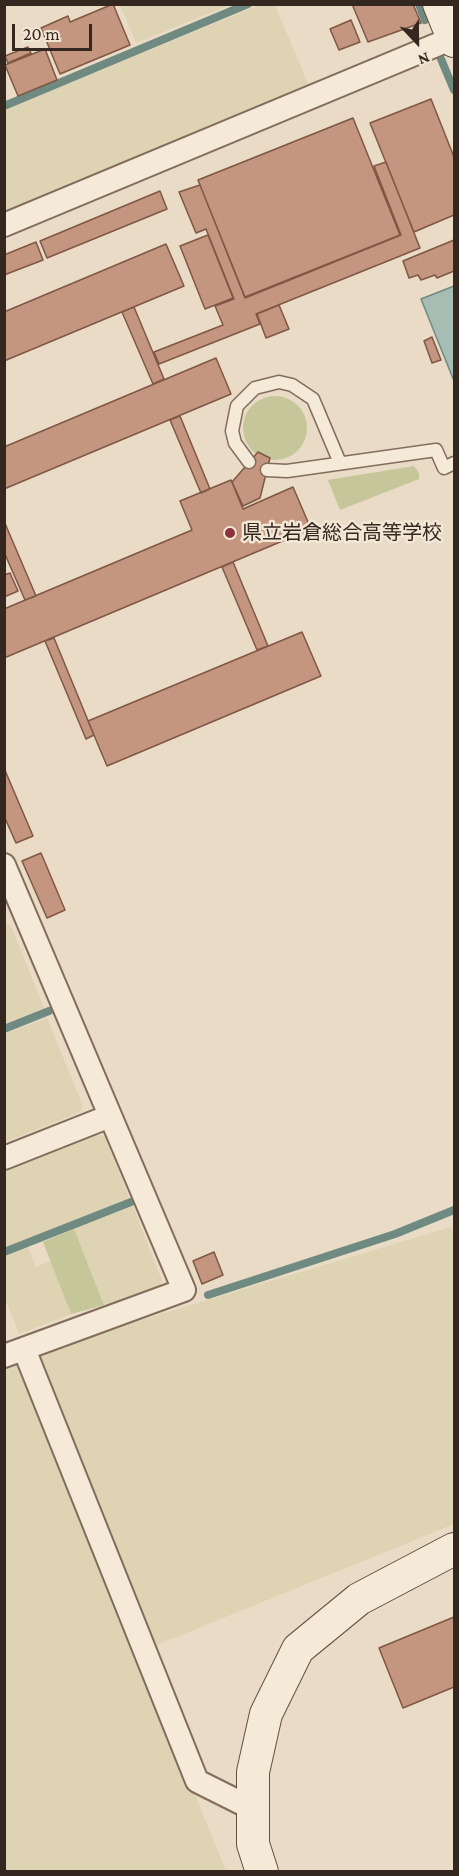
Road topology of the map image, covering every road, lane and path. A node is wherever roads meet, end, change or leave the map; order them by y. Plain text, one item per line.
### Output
1 (439, 4) edge
2 (454, 39) edge
3 (4, 225) edge
4 (249, 462) dead end
5 (340, 463) junction
6 (454, 463) edge
7 (267, 470) dead end
8 (4, 864) edge
9 (12, 904) edge
10 (110, 1116) junction
11 (4, 1158) edge
12 (14, 1353) edge
13 (454, 1548) edge
14 (254, 1809) junction
15 (261, 1872) edge

1 - 2 street
2 - 3 street
4 - 5 lane
5 - 6 lane
5 - 7 lane
8 - 9 street
9 - 10 street
10 - 11 street
10 - 12 street
12 - 14 street
13 - 14 street
14 - 15 street

